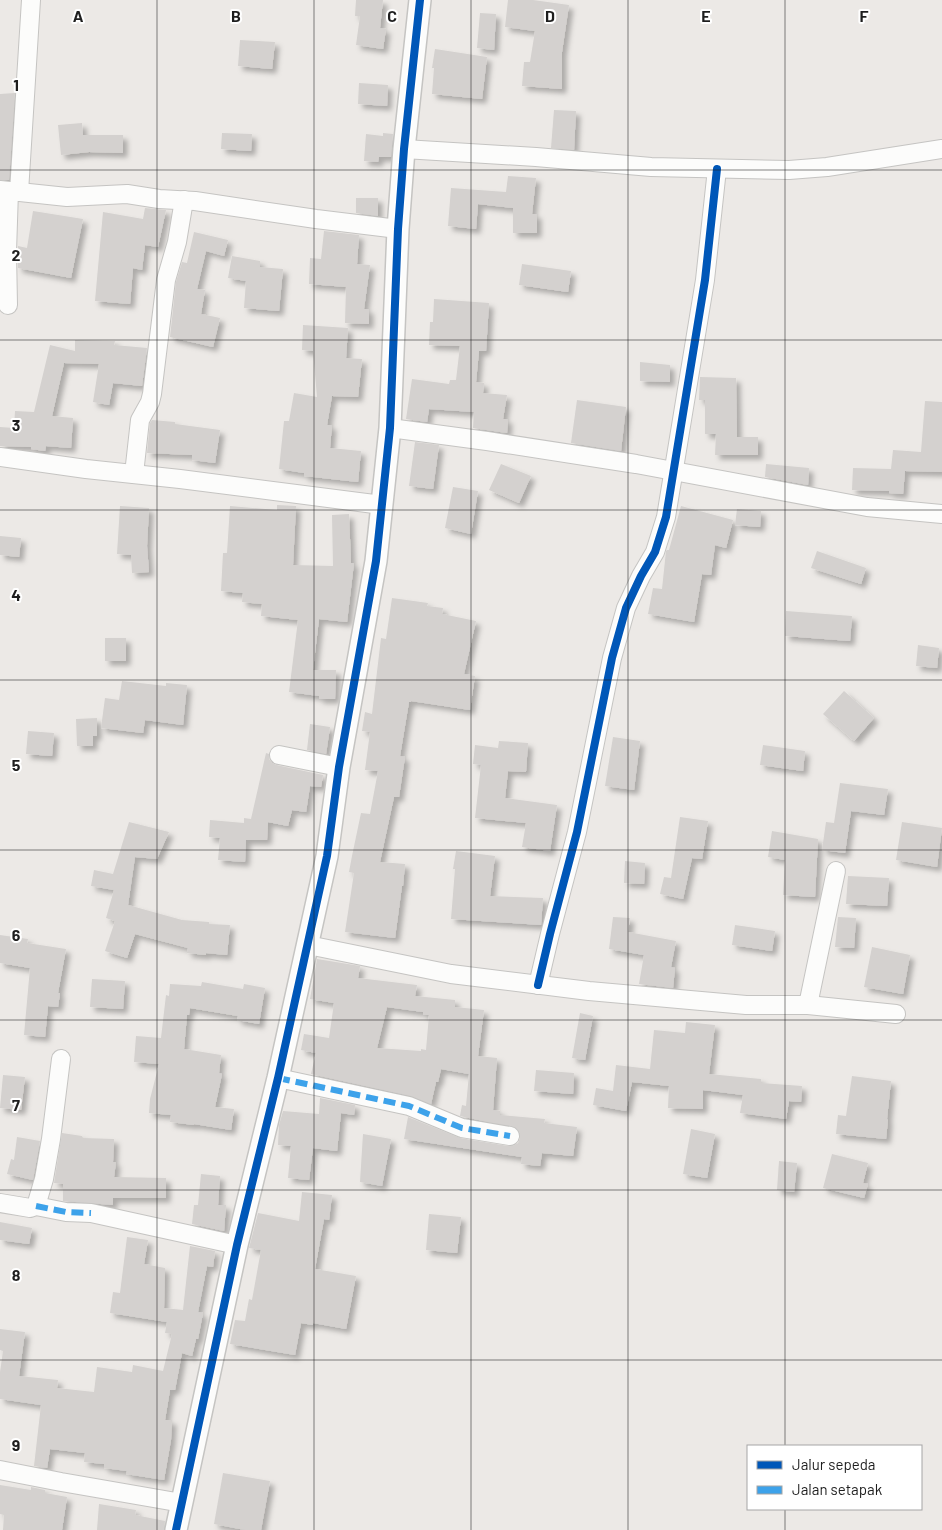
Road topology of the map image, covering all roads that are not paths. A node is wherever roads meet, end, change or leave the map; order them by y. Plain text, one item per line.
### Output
1 (31, 0) edge
2 (420, 0) edge
3 (404, 149) junction
4 (942, 149) edge
5 (717, 169) junction
6 (9, 191) edge
7 (184, 200) junction
8 (398, 229) junction
9 (8, 305) dead end
10 (390, 428) junction
11 (0, 457) edge
12 (673, 472) junction
13 (134, 474) junction
14 (382, 505) junction
15 (942, 514) edge
16 (280, 755) dead end
17 (339, 767) junction
18 (836, 870) dead end
19 (308, 945) junction
20 (538, 985) junction
21 (808, 1005) junction
22 (896, 1014) dead end
23 (61, 1059) dead end
24 (278, 1078) junction
25 (510, 1136) dead end
26 (0, 1204) edge
27 (36, 1206) junction
28 (237, 1245) junction
29 (0, 1470) edge
30 (182, 1503) junction
31 (176, 1530) edge

1 - 6 street
2 - 3 street
3 - 5 street
3 - 8 street
4 - 5 street
5 - 12 street
6 - 7 street
6 - 9 street
7 - 8 street
7 - 13 street
8 - 10 street
10 - 12 street
10 - 14 street
11 - 13 street
12 - 15 street
12 - 20 street
13 - 14 street
14 - 17 street
16 - 17 street
17 - 19 street
18 - 21 street
19 - 20 street
19 - 24 street
20 - 21 street
21 - 22 street
23 - 27 street
24 - 25 street
24 - 28 street
26 - 27 street
27 - 28 street
28 - 30 street
29 - 30 street
30 - 31 street

